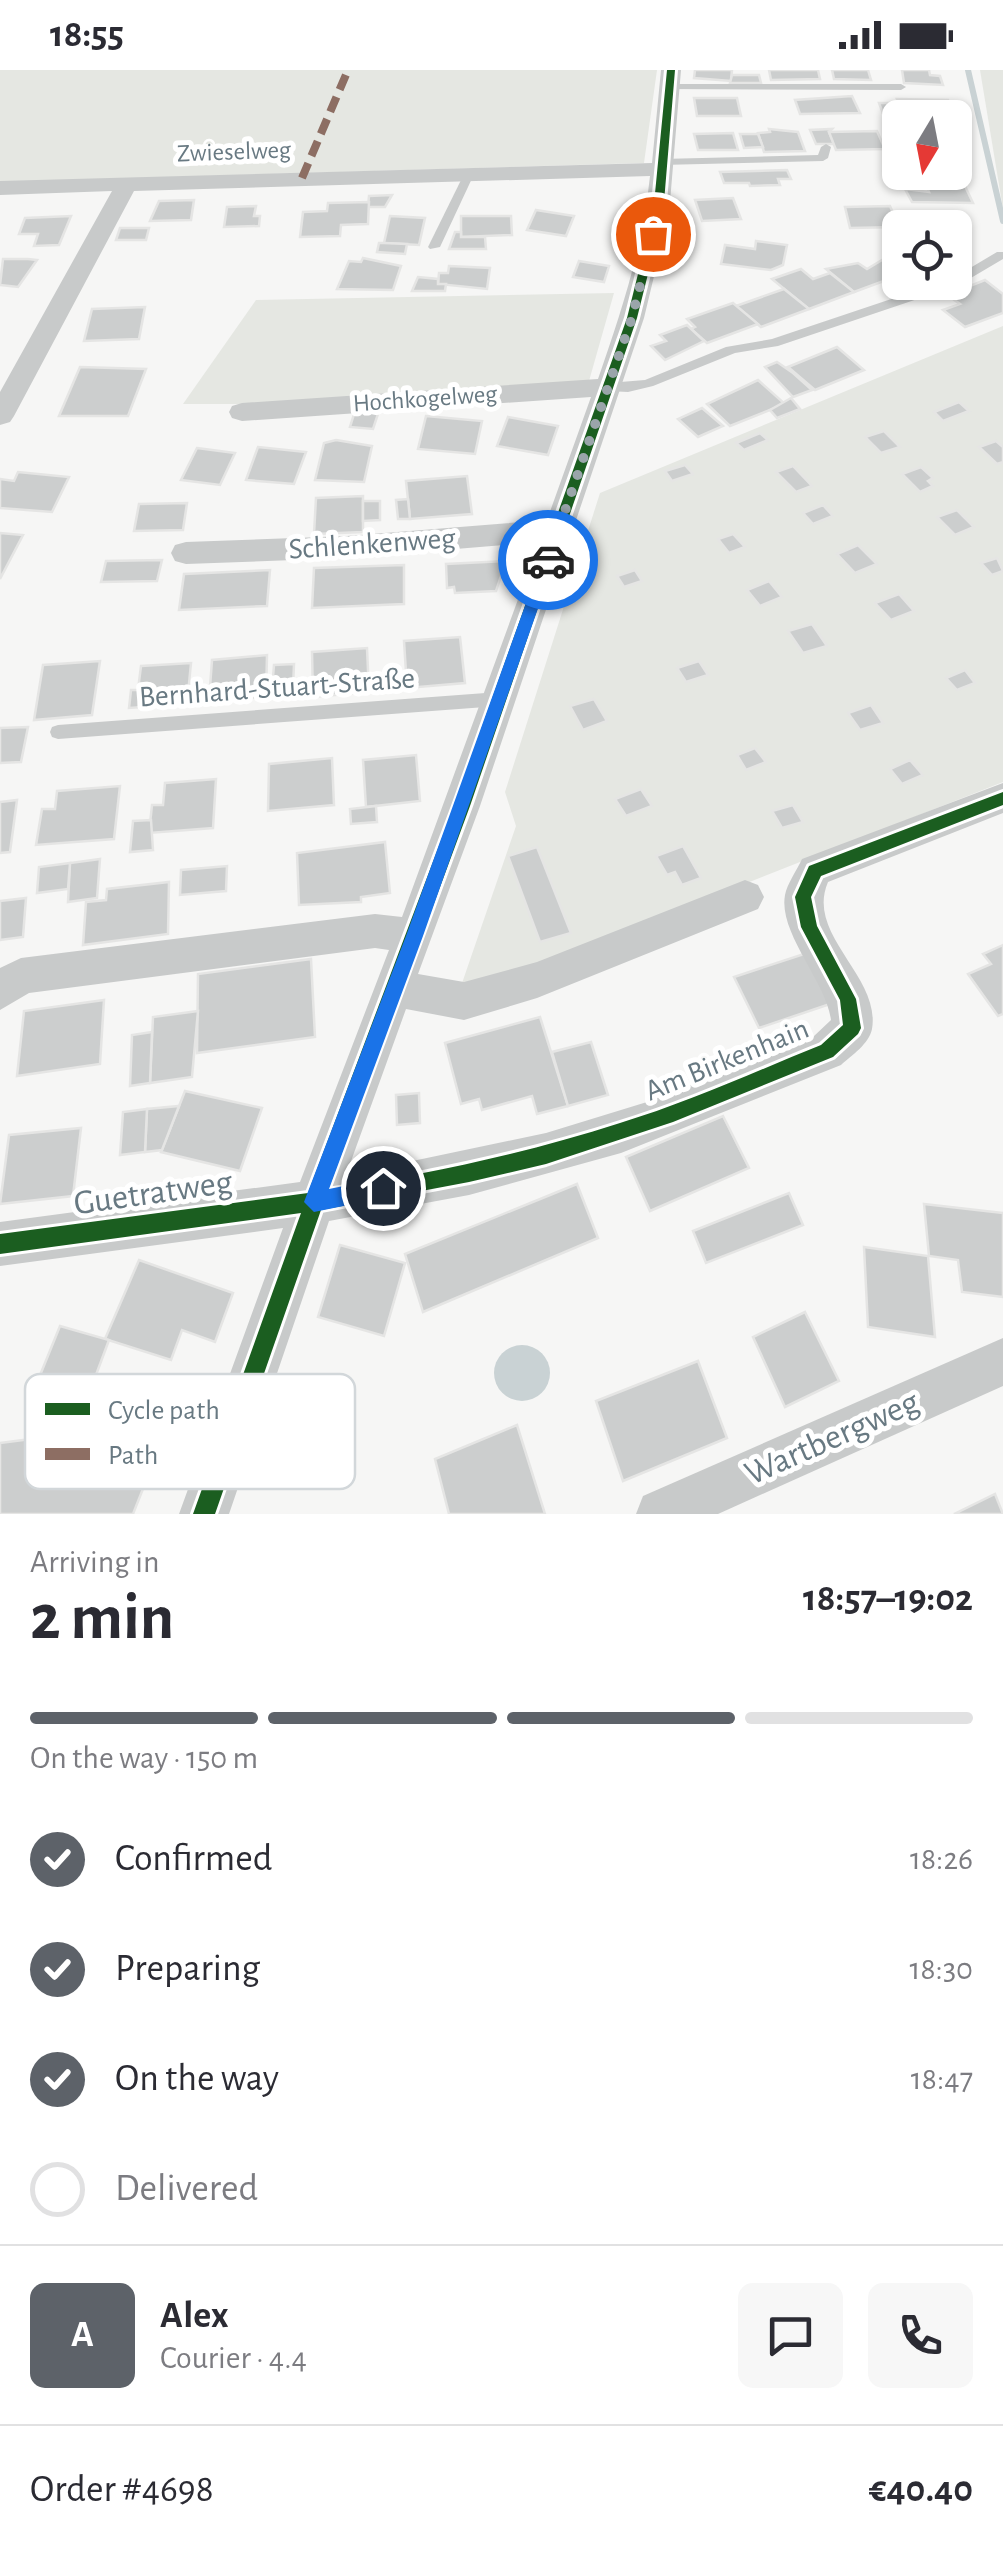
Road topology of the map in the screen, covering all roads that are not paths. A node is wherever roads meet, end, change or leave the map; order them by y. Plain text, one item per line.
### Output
1 (669, 79) edge
2 (901, 87) dead end
3 (826, 148) dead end
4 (661, 165) junction
5 (470, 172) junction
6 (127, 184) junction
7 (0, 188) edge
8 (434, 247) dead end
9 (1001, 255) edge
10 (972, 272) edge
11 (901, 300) edge
12 (608, 387) junction
13 (242, 412) dead end
14 (0, 416) edge
15 (558, 530) junction
16 (186, 554) dead end
17 (500, 698) junction
18 (58, 732) dead end
19 (1003, 798) edge
20 (745, 897) dead end
21 (414, 936) junction
22 (395, 989) junction
23 (0, 991) edge
24 (314, 1202) junction
25 (0, 1244) edge
26 (1003, 1362) edge
27 (253, 1374) edge
28 (213, 1489) edge
29 (204, 1514) edge
30 (660, 1514) edge

1 - 2 lane
1 - 4 street
3 - 4 lane
4 - 5 street, Zwieselweg
4 - 12 street
5 - 6 street, Zwieselweg
5 - 8 lane
6 - 7 street, Zwieselweg
6 - 14 street
9 - 10 lane
11 - 12 lane
12 - 13 street, Hochkogelweg
12 - 15 street
15 - 16 street, Schlenkenweg
15 - 17 street
17 - 18 lane, Bernhard-Stuart-Straße
17 - 21 street
19 - 24 street, Am Birkenhain
20 - 22 street
21 - 22 street
21 - 23 street
22 - 24 street
24 - 25 street, Guetratweg
24 - 27 street
26 - 30 street, Wartbergweg
28 - 29 street

